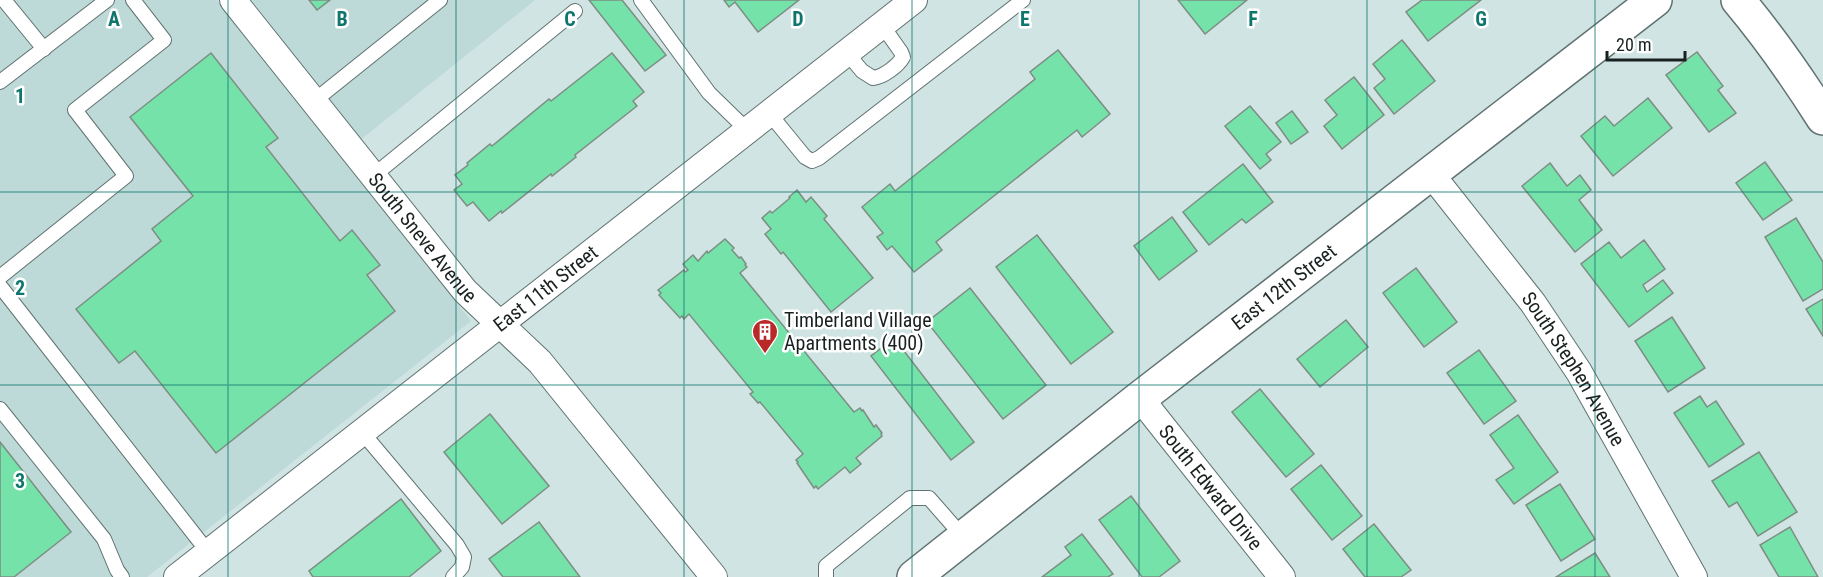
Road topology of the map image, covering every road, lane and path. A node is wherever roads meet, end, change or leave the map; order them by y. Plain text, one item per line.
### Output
1 (4, 0) edge
2 (107, 0) edge
3 (133, 0) edge
4 (234, 0) edge
5 (440, 0) edge
6 (641, 0) edge
7 (914, 0) edge
8 (1023, 0) edge
9 (1655, 0) edge
10 (1738, 0) edge
11 (575, 11) dead end
12 (882, 25) junction
13 (44, 49) junction
14 (847, 52) junction
15 (890, 69) junction
16 (0, 82) edge
17 (907, 90) junction
18 (314, 101) junction
19 (769, 113) junction
20 (1823, 118) edge
21 (747, 130) junction
22 (1431, 174) junction
23 (374, 176) junction
24 (0, 277) edge
25 (0, 286) edge
26 (500, 324) junction
27 (1140, 398) junction
28 (0, 409) edge
29 (362, 432) junction
30 (964, 538) junction
31 (208, 552) junction
32 (122, 577) edge
33 (177, 577) edge
34 (453, 577) edge
35 (714, 577) edge
36 (826, 577) edge
37 (914, 577) edge
38 (1282, 577) edge
39 (1694, 577) edge

1 - 13 lane
2 - 13 lane
3 - 24 lane
4 - 18 street, South Sneve Avenue
5 - 18 lane
6 - 21 lane
7 - 12 street, East 11th Street
8 - 17 lane
9 - 22 street, East 12th Street
10 - 20 street
11 - 23 lane
12 - 14 street, East 11th Street
12 - 15 lane
13 - 16 lane
14 - 15 lane
14 - 19 street, East 11th Street
15 - 17 lane
17 - 19 lane
18 - 23 street, South Sneve Avenue
19 - 21 street, East 11th Street
21 - 26 street, East 11th Street
22 - 27 street, East 12th Street
22 - 39 street, South Stephen Avenue
23 - 26 street, South Sneve Avenue
25 - 31 lane
26 - 29 street, East 11th Street
26 - 35 street, South Sneve Avenue
27 - 30 street, East 12th Street
27 - 38 street, South Edward Drive
28 - 32 lane
29 - 31 street, East 11th Street
29 - 34 lane
30 - 36 lane
30 - 37 street, East 12th Street
31 - 33 street, East 11th Street

